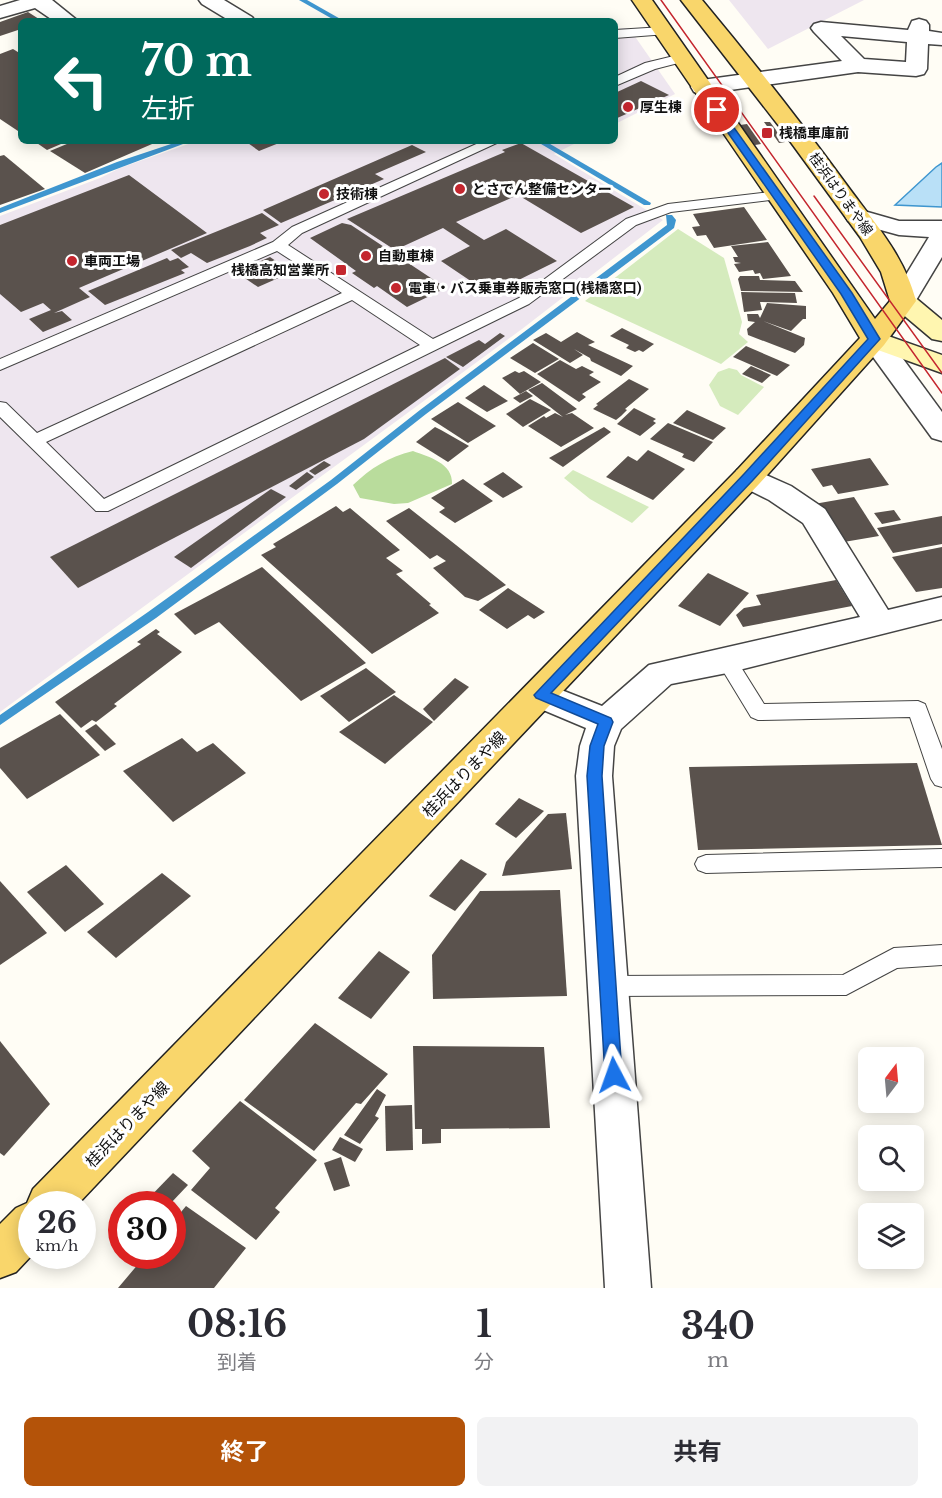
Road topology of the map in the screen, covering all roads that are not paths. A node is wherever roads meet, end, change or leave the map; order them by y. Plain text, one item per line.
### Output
1 (209, 0) edge
2 (642, 0) edge
3 (691, 0) edge
4 (31, 2) edge
5 (0, 12) edge
6 (62, 18) edge
7 (240, 18) edge
8 (663, 31) junction
9 (919, 31) junction
10 (618, 34) edge
11 (942, 39) edge
12 (682, 58) junction
13 (858, 65) junction
14 (757, 80) junction
15 (618, 81) edge
16 (702, 87) junction
17 (487, 144) edge
18 (778, 195) junction
19 (857, 216) junction
20 (942, 228) edge
21 (942, 236) edge
22 (278, 245) junction
23 (942, 266) edge
24 (353, 294) junction
25 (903, 301) junction
26 (942, 333) edge
27 (874, 339) junction
28 (432, 346) junction
29 (0, 365) edge
30 (942, 365) edge
31 (0, 407) edge
32 (942, 432) edge
33 (35, 441) junction
34 (748, 477) junction
35 (942, 608) edge
36 (880, 623) junction
37 (727, 661) junction
38 (541, 695) junction
39 (606, 722) junction
40 (942, 779) edge
41 (942, 858) edge
42 (706, 864) dead end
43 (942, 956) edge
44 (608, 986) junction
45 (62, 1191) edge
46 (18, 1237) edge
47 (0, 1256) edge
48 (628, 1288) edge

1 - 7 street
2 - 8 main road
3 - 14 main road, 桂浜はりまや線
4 - 5 street
4 - 6 street
8 - 10 lane
8 - 12 main road
9 - 11 street
9 - 13 street
9 - 13 street
12 - 15 lane
12 - 16 main road
13 - 14 street
14 - 16 street
14 - 19 main road, 桂浜はりまや線
16 - 18 main road
17 - 22 lane
18 - 27 main road
18 - 28 lane
19 - 20 street
19 - 25 main road, 桂浜はりまや線
21 - 25 street
22 - 24 lane
22 - 29 lane
23 - 25 street
24 - 28 lane
24 - 33 lane
25 - 26 main road
25 - 27 main road, 桂浜はりまや線
27 - 30 main road
27 - 32 street
27 - 34 main road, 桂浜はりまや線
28 - 33 lane
31 - 33 lane
34 - 36 street
34 - 38 main road, 桂浜はりまや線
35 - 36 street
36 - 37 street
37 - 39 street
37 - 40 lane
38 - 39 street
38 - 45 main road, 桂浜はりまや線
39 - 44 street
41 - 42 lane
43 - 44 lane
44 - 48 street
46 - 47 main road

